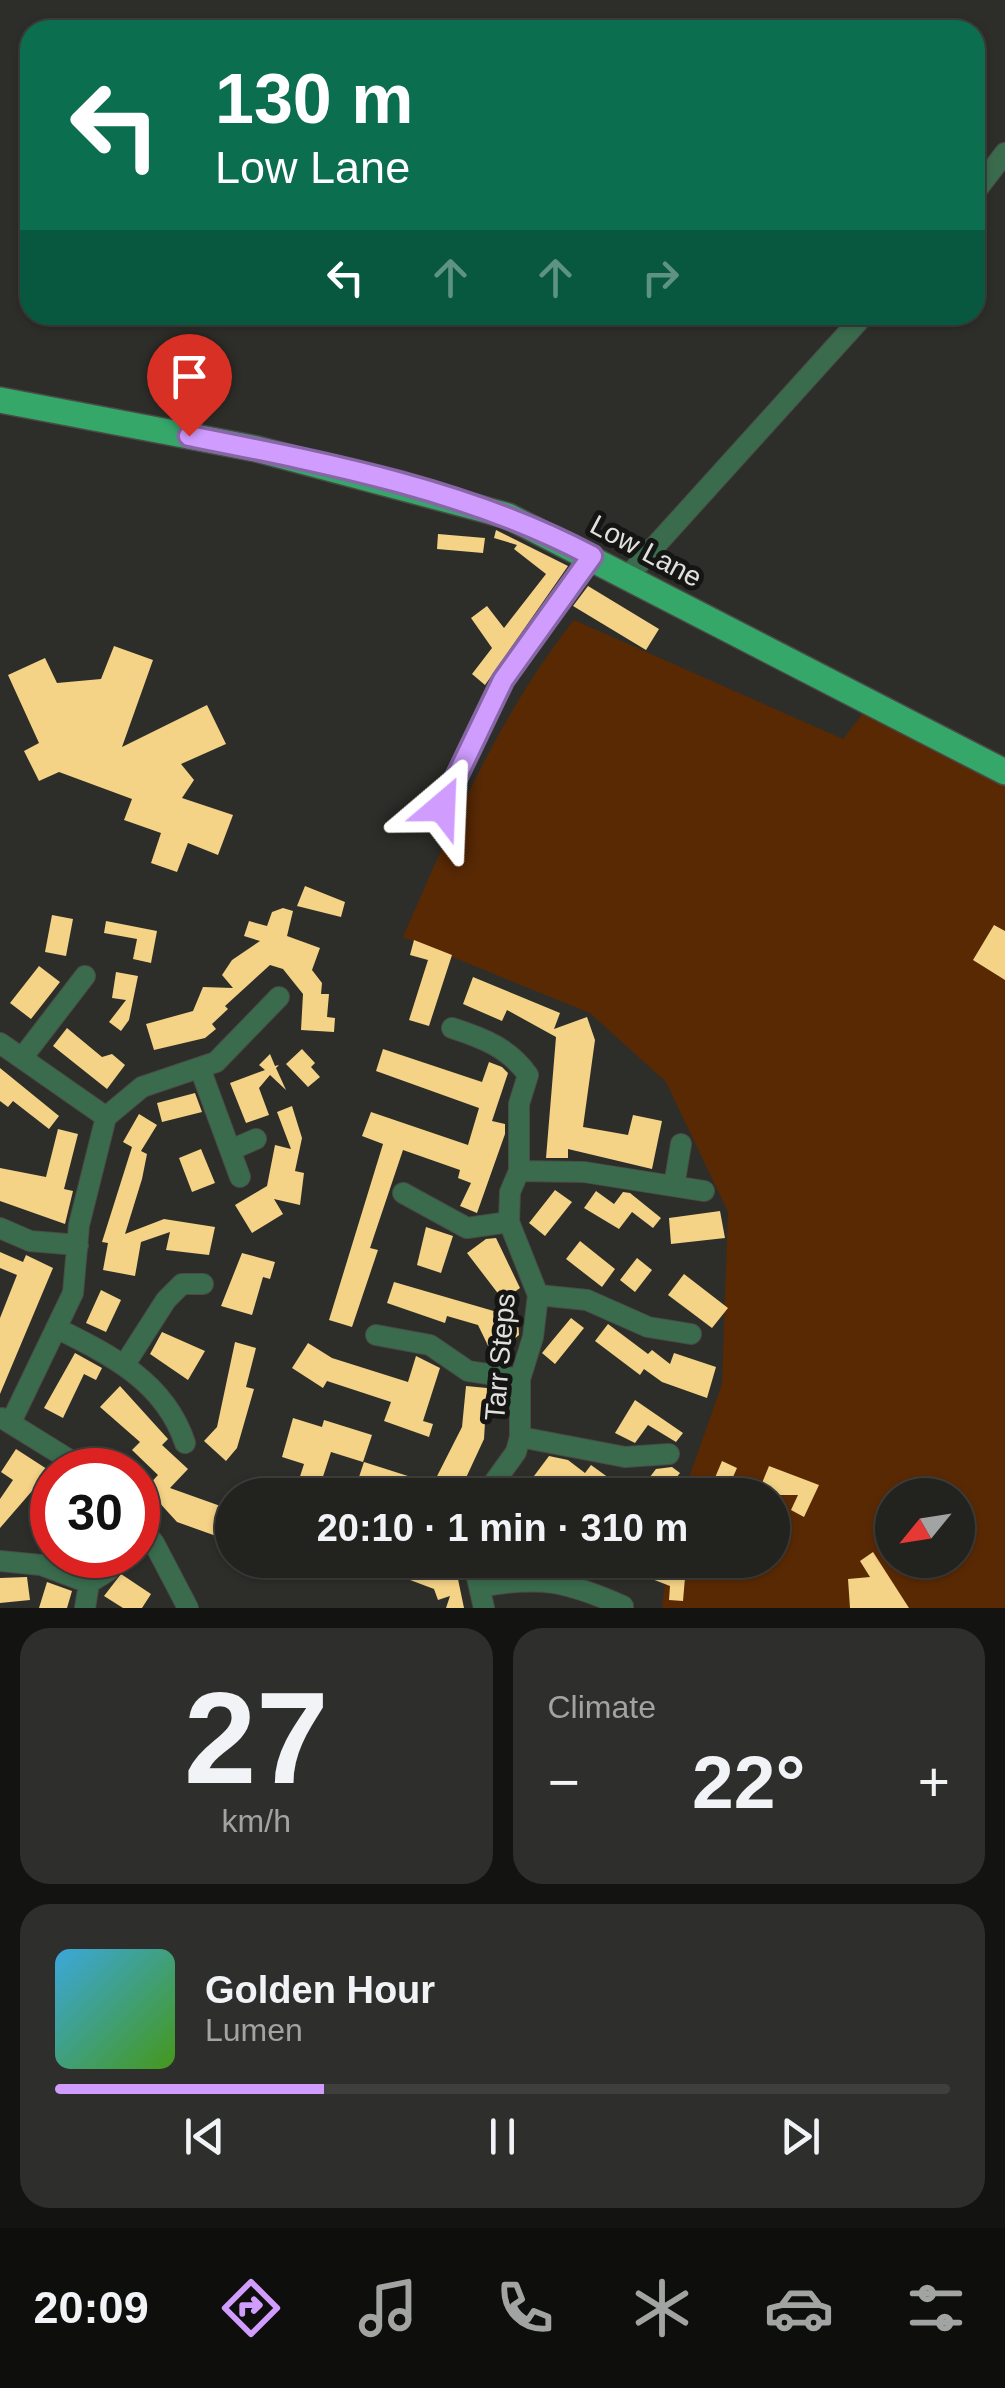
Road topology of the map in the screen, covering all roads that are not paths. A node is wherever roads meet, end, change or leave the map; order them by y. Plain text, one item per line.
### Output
1 (1005, 153) edge
2 (985, 179) edge
3 (855, 325) edge
4 (0, 400) edge
5 (592, 556) junction
6 (628, 576) junction
7 (1005, 772) edge
8 (442, 807) dead end
9 (86, 976) dead end
10 (279, 996) dead end
11 (70, 997) junction
12 (87, 1012) dead end
13 (452, 1028) dead end
14 (0, 1042) edge
15 (22, 1058) junction
16 (201, 1070) junction
17 (106, 1117) junction
18 (256, 1139) dead end
19 (681, 1144) dead end
20 (233, 1149) junction
21 (519, 1170) junction
22 (240, 1178) dead end
23 (674, 1186) junction
24 (704, 1191) dead end
25 (403, 1193) dead end
26 (509, 1222) junction
27 (0, 1228) edge
28 (78, 1245) junction
29 (186, 1279) dead end
30 (538, 1295) junction
31 (56, 1328) junction
32 (692, 1334) dead end
33 (376, 1335) dead end
34 (125, 1364) junction
35 (520, 1378) junction
36 (5, 1420) edge
37 (520, 1437) junction
38 (185, 1443) dead end
39 (50, 1448) edge
40 (669, 1454) dead end
41 (497, 1478) edge
42 (160, 1554) edge
43 (0, 1561) edge
44 (482, 1598) edge
45 (624, 1606) dead end
46 (85, 1608) edge
47 (188, 1608) edge

1 - 2 street
3 - 6 street
4 - 5 main road, Low Lane
5 - 6 main road, Low Lane
5 - 8 street
6 - 7 main road, Low Lane
9 - 11 street
10 - 16 street
11 - 12 street
11 - 15 street
13 - 21 street
14 - 15 street
15 - 17 street
16 - 17 street
16 - 20 street
17 - 28 street
18 - 20 street
19 - 23 street
20 - 22 street
21 - 23 street
21 - 26 street
23 - 24 street
25 - 26 street
26 - 30 street, Tarr Steps
27 - 28 street
28 - 31 street
29 - 34 street
30 - 32 street
30 - 35 street, Tarr Steps
31 - 34 street
31 - 36 street
33 - 35 street
34 - 38 street
35 - 37 street, Tarr Steps
36 - 39 street
37 - 40 street
37 - 41 street, Tarr Steps
42 - 47 street
43 - 46 street
44 - 45 street

